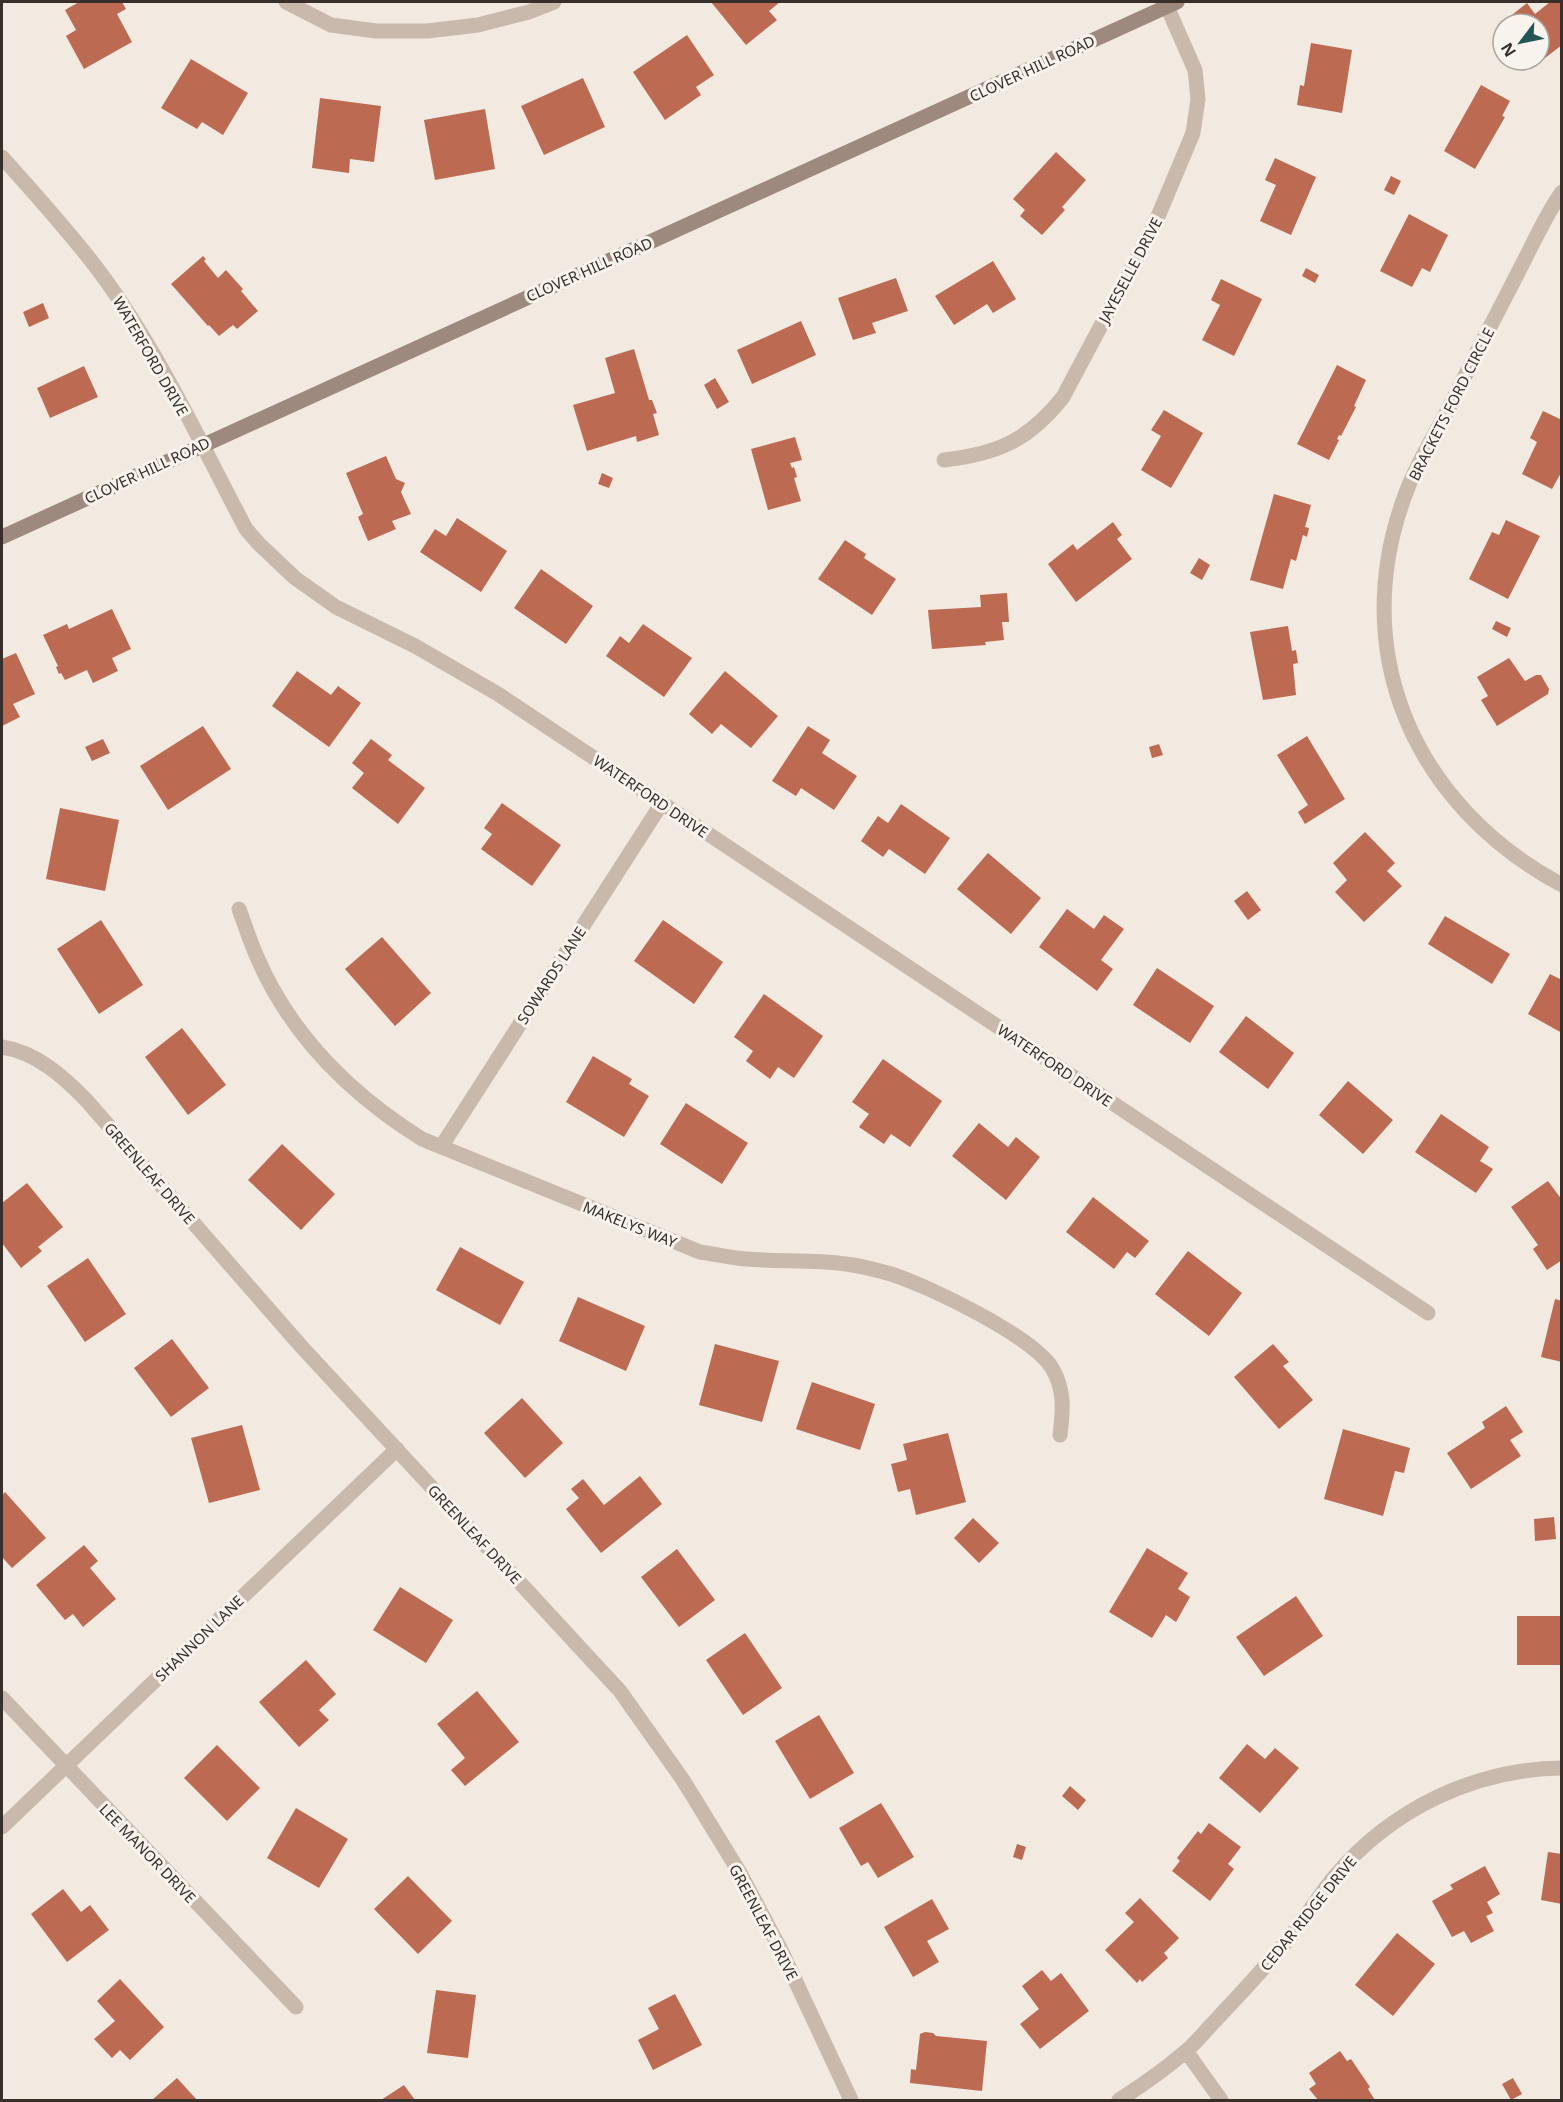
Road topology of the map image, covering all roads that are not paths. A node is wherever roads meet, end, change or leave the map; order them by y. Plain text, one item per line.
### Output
1 (286, 2) edge
2 (554, 2) edge
3 (1170, 3) edge
4 (2, 157) edge
5 (1562, 192) edge
6 (202, 445) junction
7 (944, 460) dead end
8 (2, 537) edge
9 (662, 803) junction
10 (1562, 885) edge
11 (239, 909) dead end
12 (2, 1047) edge
13 (441, 1147) junction
14 (1428, 1313) dead end
15 (1060, 1435) dead end
16 (397, 1449) junction
17 (2, 1698) edge
18 (65, 1766) junction
19 (1562, 1768) edge
20 (2, 1827) edge
21 (296, 2007) dead end
22 (1186, 2051) junction
23 (851, 2100) edge
24 (1119, 2100) edge
25 (1221, 2100) edge

1 - 2 street
3 - 6 street, CLOVER HILL ROAD
3 - 7 street, JAYESELLE DRIVE
4 - 6 street, WATERFORD DRIVE
5 - 10 street, BRACKETS FORD CIRCLE
6 - 8 street, CLOVER HILL ROAD
6 - 9 street, WATERFORD DRIVE
9 - 13 street, SOWARDS LANE
9 - 14 street, WATERFORD DRIVE
11 - 13 street, MAKELYS WAY
12 - 16 street, GREENLEAF DRIVE
13 - 15 street, MAKELYS WAY
16 - 18 street, SHANNON LANE
16 - 23 street, GREENLEAF DRIVE
17 - 18 street, LEE MANOR DRIVE
18 - 20 street, SHANNON LANE
18 - 21 street, LEE MANOR DRIVE
19 - 22 street, CEDAR RIDGE DRIVE
22 - 24 street, CEDAR RIDGE DRIVE
22 - 25 street

